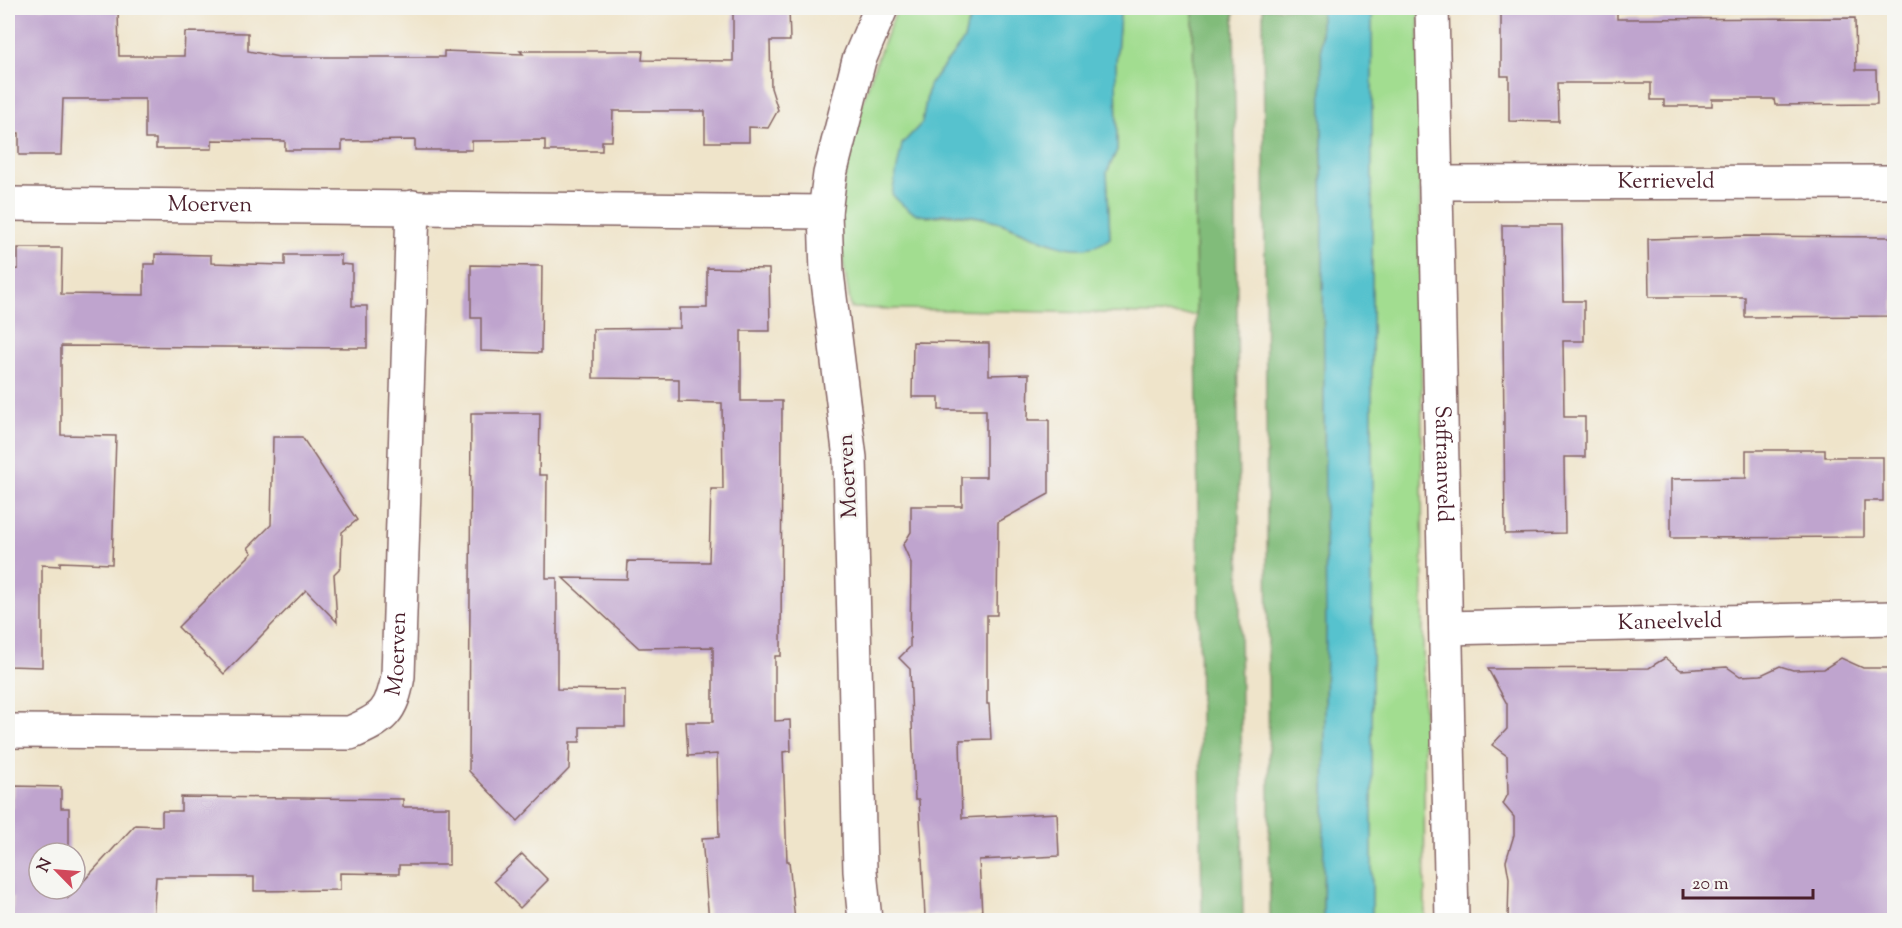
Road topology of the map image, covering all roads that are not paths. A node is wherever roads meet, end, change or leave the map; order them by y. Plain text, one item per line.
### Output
1 (881, 8) edge
2 (1432, 8) edge
3 (1436, 183) junction
4 (1894, 183) edge
5 (8, 204) edge
6 (413, 207) junction
7 (825, 212) junction
8 (1894, 618) edge
9 (1446, 628) junction
10 (8, 731) edge
11 (866, 921) edge
12 (1452, 921) edge

1 - 7 street, Moerven
2 - 3 street, Saffraanveld
3 - 4 street, Kerrieveld
3 - 9 street, Saffraanveld
5 - 6 street, Moerven
6 - 7 street, Moerven
6 - 10 street, Moerven
7 - 11 street, Moerven
8 - 9 street, Kaneelveld
9 - 12 street, Saffraanveld

